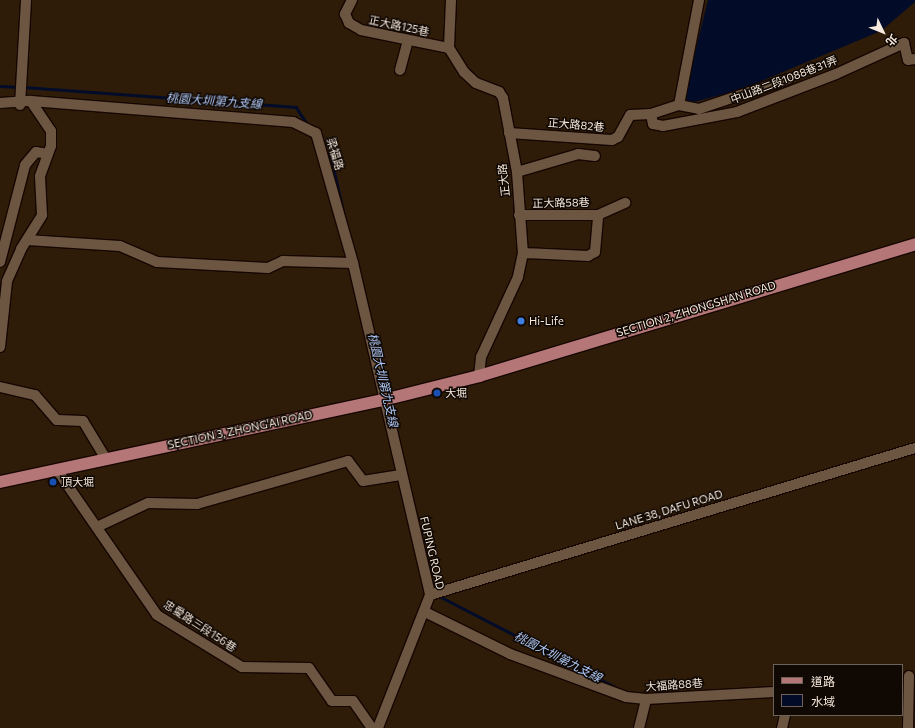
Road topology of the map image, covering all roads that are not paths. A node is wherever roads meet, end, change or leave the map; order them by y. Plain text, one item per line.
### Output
1 (26, 0) edge
2 (352, 0) edge
3 (451, 0) edge
4 (699, 0) edge
5 (408, 42) junction
6 (449, 48) junction
7 (915, 59) edge
8 (400, 70) dead end
9 (788, 79) dead end
10 (31, 102) junction
11 (0, 103) edge
12 (20, 105) junction
13 (679, 105) junction
14 (651, 114) junction
15 (509, 133) junction
16 (48, 154) junction
17 (595, 156) dead end
18 (517, 172) junction
19 (625, 203) dead end
20 (598, 215) junction
21 (519, 216) junction
22 (27, 240) junction
23 (915, 244) edge
24 (523, 253) junction
25 (0, 262) edge
26 (353, 263) junction
27 (4, 280) edge
28 (0, 347) edge
29 (479, 376) junction
30 (0, 387) edge
31 (386, 400) junction
32 (915, 448) edge
33 (106, 459) junction
34 (57, 470) junction
35 (401, 475) junction
36 (0, 482) edge
37 (99, 526) junction
38 (430, 595) junction
39 (425, 612) junction
40 (909, 676) edge
41 (773, 692) edge
42 (646, 699) junction
43 (785, 716) edge
44 (372, 728) edge
45 (378, 728) edge
46 (639, 728) edge
47 (782, 728) edge
48 (908, 728) edge

1 - 12 street
2 - 5 street, 正大路125巷
3 - 6 street
4 - 13 street
5 - 6 street, 正大路125巷
5 - 8 street
6 - 15 street, 正大路
7 - 14 street, 中山路二段1088巷31弄
9 - 13 street
10 - 12 street, 梁福路
10 - 16 street
10 - 26 street, 梁福路
11 - 12 street, 梁福路
13 - 14 street
14 - 15 street, 正大路82巷
15 - 18 street, 正大路
16 - 22 street
16 - 25 street
17 - 18 street
18 - 21 street, 正大路
19 - 20 street, 正大路58巷
20 - 21 street, 正大路58巷
20 - 24 street
21 - 24 street, 正大路
22 - 26 street
22 - 27 street
23 - 29 main road, SECTION 2, ZHONGSHAN ROAD
24 - 29 street, 正大路
26 - 31 street, 梁福路
27 - 28 street
29 - 31 main road, SECTION 3, ZHONG'AI ROAD
30 - 33 street
31 - 33 main road, SECTION 3, ZHONG'AI ROAD
31 - 35 street, FUPING ROAD
32 - 38 street, LANE 38, DAFU ROAD
33 - 34 main road, SECTION 3, ZHONG'AI ROAD
34 - 36 main road, SECTION 3, ZHONG'AI ROAD
34 - 37 street, 忠愛路三段156巷
35 - 37 street
35 - 38 street, FUPING ROAD
37 - 44 street, 忠愛路三段156巷
38 - 39 street, FUPING ROAD
39 - 42 street, 大福路88巷
39 - 45 street, FUPING ROAD
40 - 48 street
41 - 42 street, 大福路88巷
42 - 46 street
43 - 47 street

